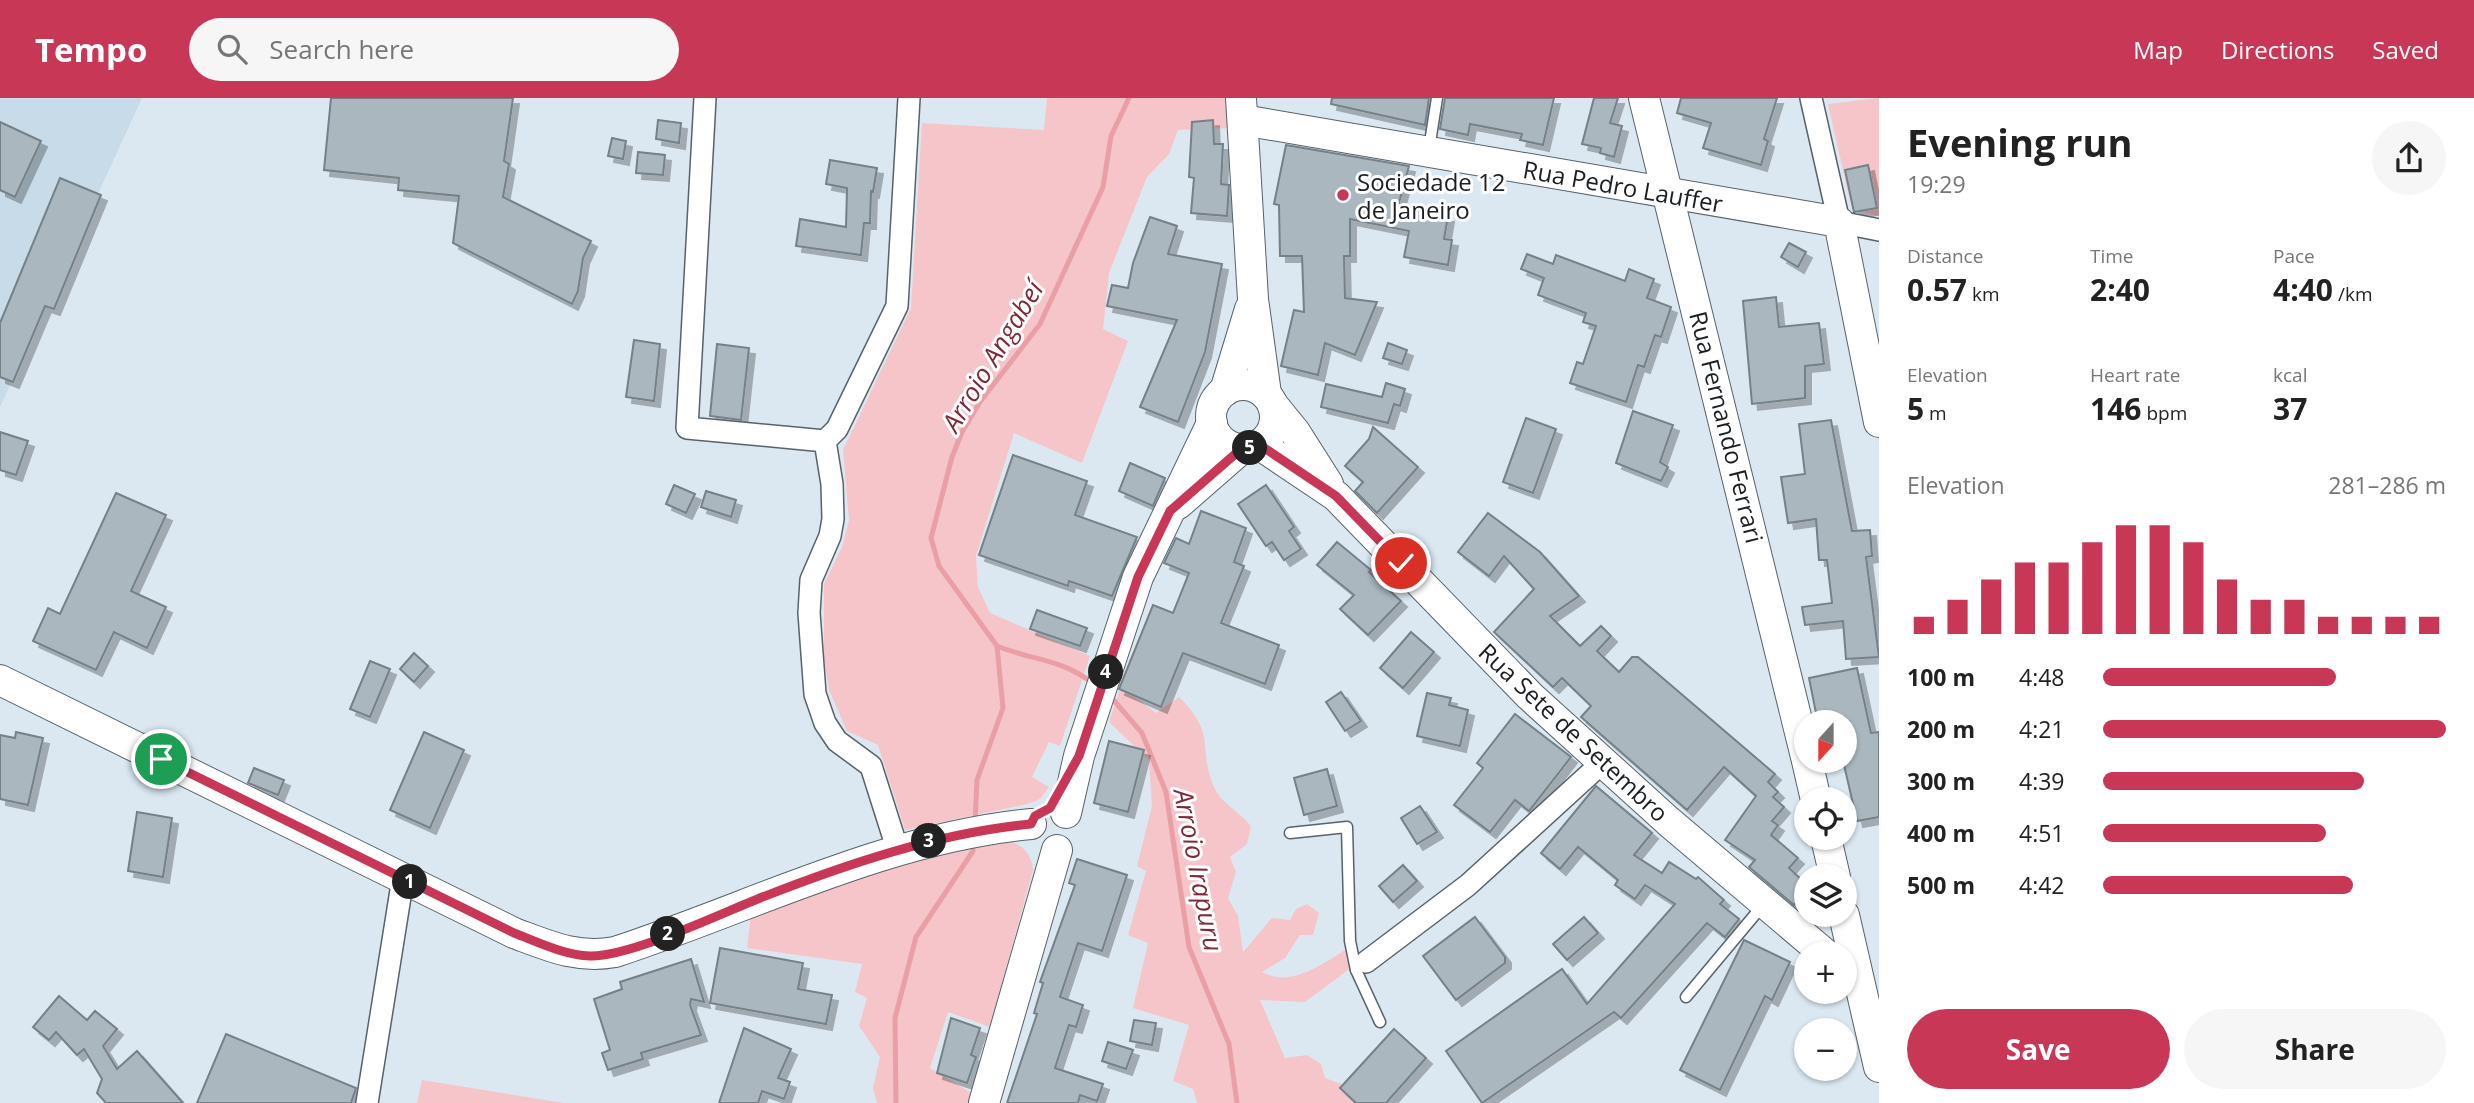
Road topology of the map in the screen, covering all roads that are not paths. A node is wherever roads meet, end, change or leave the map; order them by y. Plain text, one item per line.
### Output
1 (705, 98) edge
2 (909, 98) edge
3 (1437, 98) edge
4 (1644, 98) edge
5 (1811, 98) edge
6 (1242, 109) edge
7 (1429, 152) junction
8 (1670, 195) junction
9 (1839, 222) junction
10 (1879, 230) edge
11 (1253, 299) junction
12 (1224, 391) junction
13 (1270, 400) junction
14 (1879, 422) edge
15 (1212, 423) junction
16 (825, 441) junction
17 (1250, 447) junction
18 (1336, 496) junction
19 (1170, 511) junction
20 (0, 680) edge
21 (1795, 710) edge
22 (1603, 762) junction
23 (1049, 815) junction
24 (1290, 833) dead end
25 (898, 851) junction
26 (403, 878) junction
27 (1765, 903) junction
28 (1847, 927) edge
29 (1810, 941) edge
30 (1361, 966) junction
31 (1861, 977) edge
32 (1686, 997) dead end
33 (1380, 1022) dead end
34 (1879, 1067) edge
35 (367, 1103) edge
36 (984, 1103) edge

1 - 16 street
2 - 16 street
3 - 7 lane
4 - 8 main road, Rua Fernando Ferrari
5 - 9 street
6 - 7 main road, Rua Pedro Lauffer
6 - 11 main road
7 - 8 main road, Rua Pedro Lauffer
8 - 9 main road, Rua Pedro Lauffer
8 - 21 main road, Rua Fernando Ferrari
9 - 10 street, Rua Pedro Lauffer
9 - 14 main road
11 - 12 main road
11 - 13 main road
12 - 13 main road
12 - 15 main road
13 - 17 main road
13 - 18 main road, Rua Sete de Setembro
15 - 17 main road
15 - 19 main road
16 - 25 street
17 - 18 main road, Rua Sete de Setembro
17 - 19 main road
18 - 22 main road, Rua Sete de Setembro
19 - 23 main road
20 - 26 main road
22 - 27 main road, Rua Sete de Setembro
22 - 30 street
23 - 25 main road
23 - 36 main road
24 - 30 lane
25 - 26 main road
26 - 35 street
27 - 29 main road, Rua Sete de Setembro
27 - 32 lane
28 - 31 main road
30 - 33 lane
31 - 34 main road

